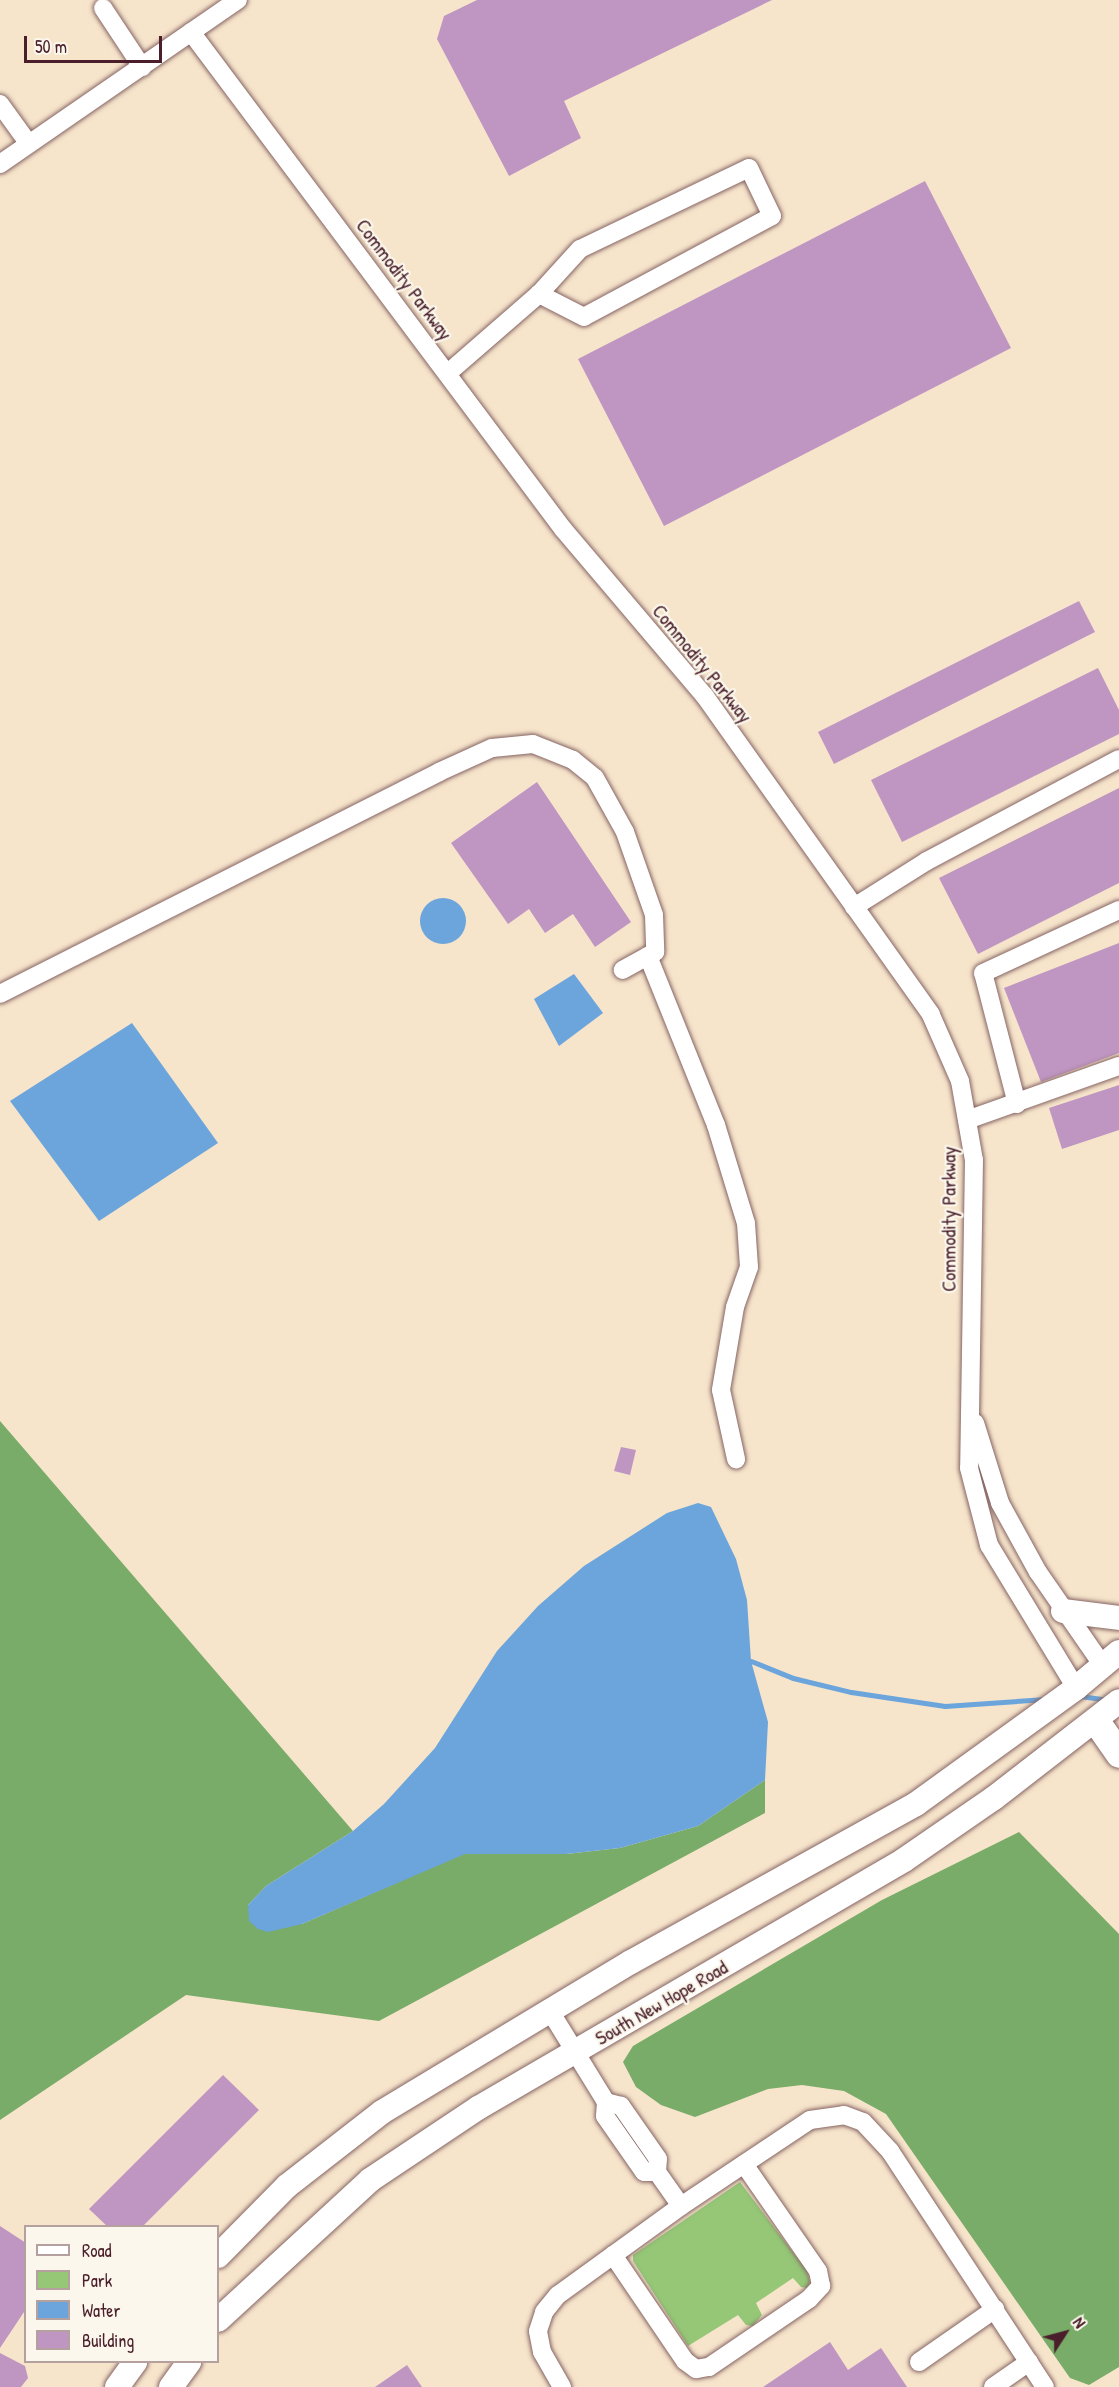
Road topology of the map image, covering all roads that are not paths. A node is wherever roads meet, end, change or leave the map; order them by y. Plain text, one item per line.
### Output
1 (238, 0) edge
2 (103, 8) dead end
3 (191, 32) junction
4 (142, 67) junction
5 (0, 104) edge
6 (29, 144) junction
7 (0, 164) edge
8 (539, 294) junction
9 (448, 373) junction
10 (1119, 759) edge
11 (854, 907) junction
12 (1119, 910) edge
13 (648, 956) junction
14 (623, 970) dead end
15 (0, 994) edge
16 (1119, 1066) edge
17 (1017, 1104) junction
18 (967, 1120) junction
19 (968, 1401) junction
20 (736, 1460) dead end
21 (1063, 1611) junction
22 (1119, 1618) edge
23 (1111, 1659) edge
24 (1076, 1688) junction
25 (1119, 1688) edge
26 (1119, 1701) edge
27 (1096, 1721) junction
28 (1119, 1754) edge
29 (550, 2011) junction
30 (576, 2052) junction
31 (744, 2164) junction
32 (681, 2206) junction
33 (219, 2255) edge
34 (613, 2255) junction
35 (995, 2309) junction
36 (219, 2319) edge
37 (920, 2362) dead end
38 (1029, 2362) junction
39 (134, 2363) edge
40 (188, 2363) edge
41 (117, 2387) edge
42 (171, 2387) edge
43 (562, 2387) edge
44 (993, 2387) edge
45 (1045, 2387) edge

1 - 3 street
2 - 4 street
3 - 4 street
3 - 9 street, Commodity Parkway
4 - 6 street
5 - 6 street
6 - 7 street
8 - 8 street
8 - 9 street
9 - 11 street, Commodity Parkway
10 - 11 street
11 - 18 street, Commodity Parkway
12 - 17 street
13 - 14 street
13 - 15 street
13 - 20 street
16 - 17 street
17 - 18 street
18 - 19 street, Commodity Parkway
19 - 21 street, Commodity Parkway
19 - 24 street, Commodity Parkway
21 - 22 main road
21 - 23 street, Commodity Parkway
23 - 24 main road
23 - 25 main road
24 - 27 main road
24 - 29 main road
26 - 27 main road, South New Hope Road
27 - 28 highway
27 - 30 main road, South New Hope Road
29 - 30 street
29 - 33 main road
30 - 32 street
30 - 36 main road, South New Hope Road
31 - 32 street
31 - 34 street
31 - 35 street
32 - 34 street
34 - 43 street
35 - 37 street
35 - 38 street
38 - 44 street
38 - 45 street
39 - 41 main road
40 - 42 main road

